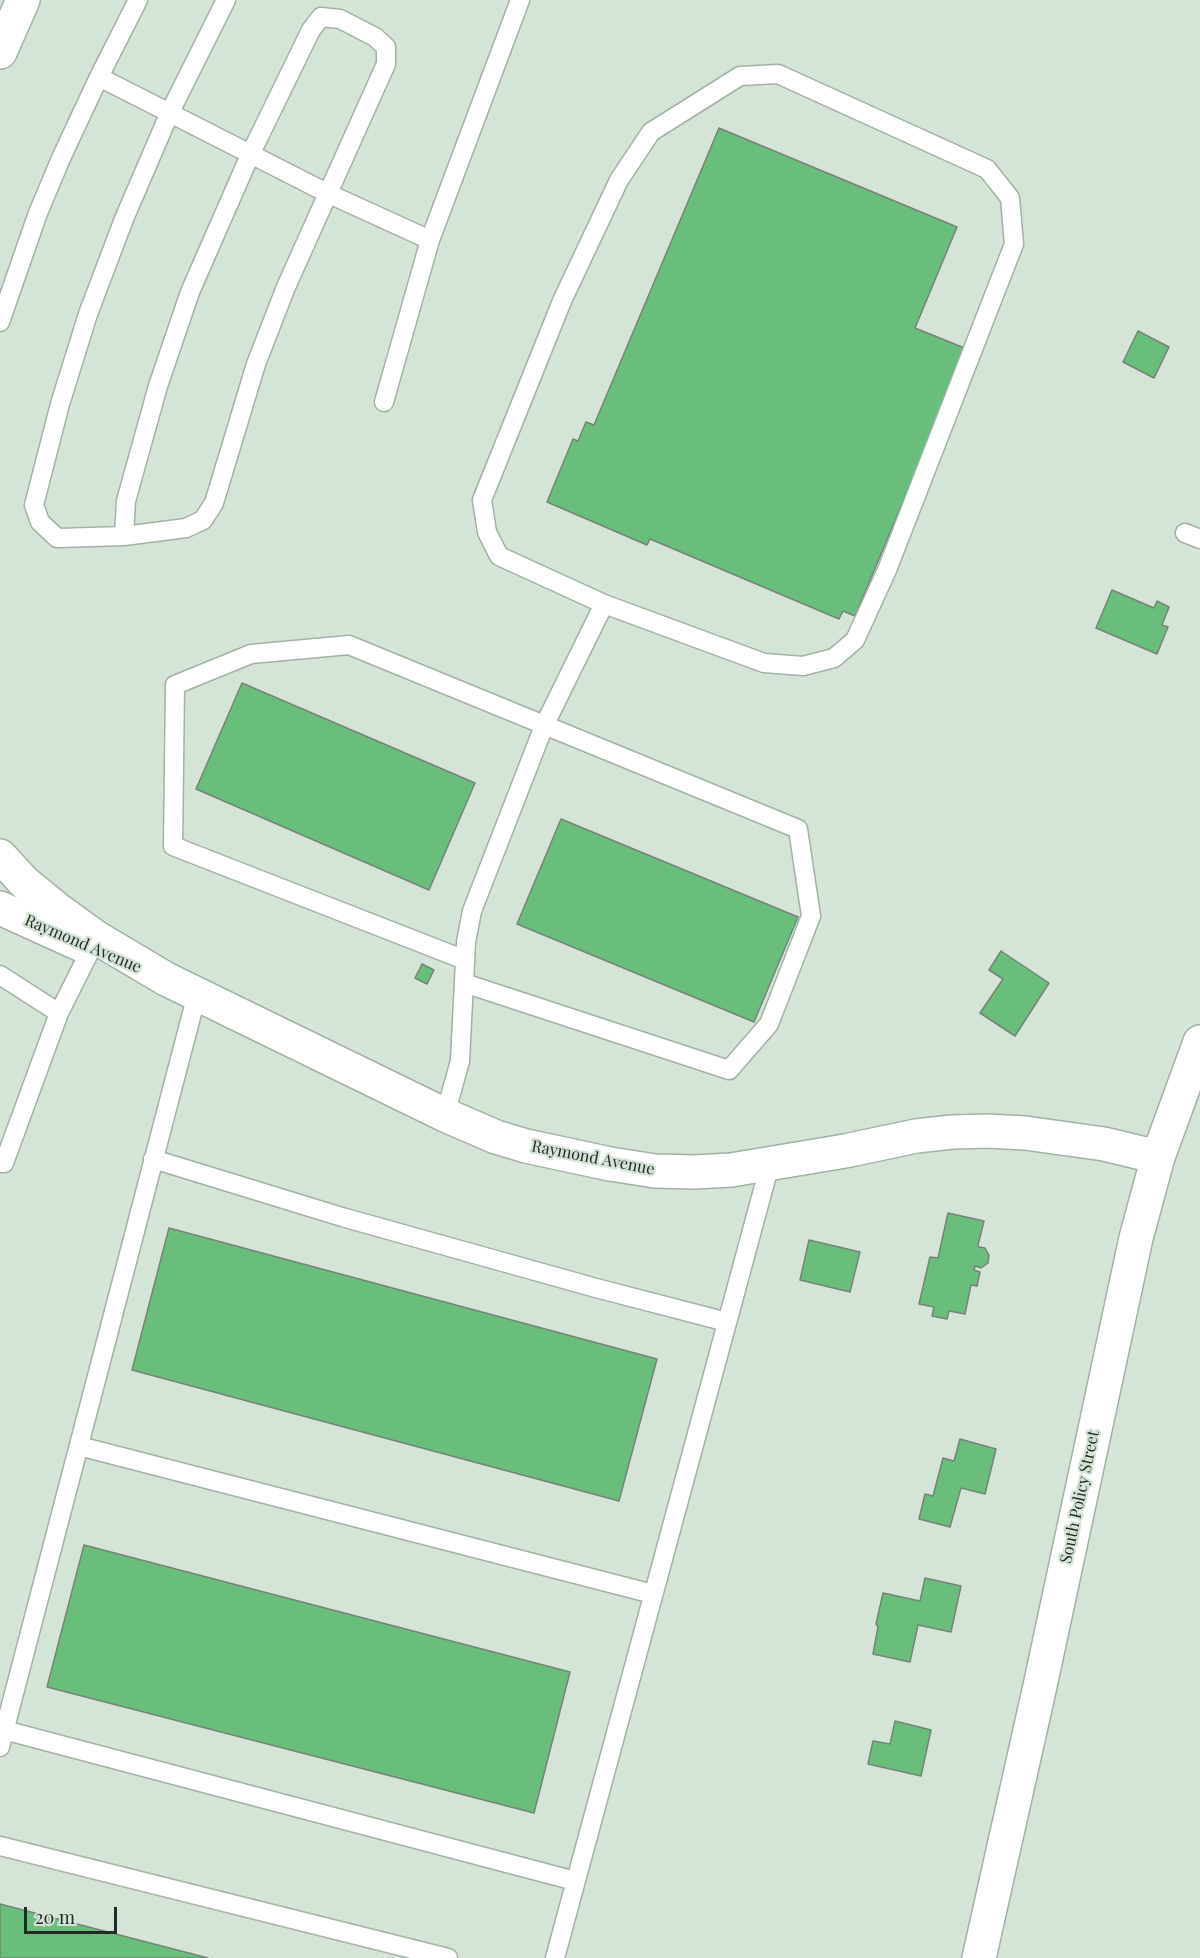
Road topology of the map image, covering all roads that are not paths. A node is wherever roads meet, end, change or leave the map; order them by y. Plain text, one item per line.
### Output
1 (23, 0) edge
2 (138, 0) edge
3 (226, 0) edge
4 (520, 0) edge
5 (0, 52) edge
6 (99, 77) junction
7 (170, 112) junction
8 (249, 155) junction
9 (327, 193) junction
10 (429, 240) junction
11 (0, 322) edge
12 (384, 402) dead end
13 (124, 536) junction
14 (604, 604) junction
15 (544, 726) junction
16 (0, 856) edge
17 (0, 909) edge
18 (91, 949) junction
19 (465, 960) junction
20 (0, 975) edge
21 (166, 979) junction
22 (464, 983) junction
23 (197, 994) junction
24 (59, 1014) junction
25 (1200, 1042) edge
26 (445, 1115) junction
27 (1158, 1157) junction
28 (153, 1159) junction
29 (0, 1163) edge
30 (770, 1164) junction
31 (727, 1322) junction
32 (79, 1446) junction
33 (653, 1594) junction
34 (2, 1739) edge
35 (0, 1846) edge
36 (575, 1881) junction
37 (448, 1958) edge
38 (555, 1958) edge
39 (979, 1958) edge

1 - 5 main road
2 - 6 lane
3 - 7 lane
4 - 10 lane
6 - 7 lane
6 - 11 lane
7 - 8 lane
7 - 13 lane
8 - 9 lane
8 - 9 lane
8 - 13 lane
9 - 10 lane
9 - 13 lane
10 - 12 lane
14 - 14 lane
14 - 15 lane
15 - 19 lane
15 - 19 lane
15 - 22 lane
16 - 21 main road, Raymond Avenue
17 - 18 main road, Raymond Avenue
18 - 21 main road, Raymond Avenue
18 - 24 lane
19 - 22 lane
20 - 24 lane
21 - 23 main road, Raymond Avenue
22 - 26 lane
23 - 26 main road, Raymond Avenue
23 - 28 lane
24 - 29 lane
25 - 27 main road, South Policy Street
26 - 30 main road, Raymond Avenue
27 - 30 main road, Raymond Avenue
27 - 39 main road, South Policy Street
28 - 31 lane
28 - 32 lane
30 - 31 lane
31 - 33 lane
32 - 33 lane
32 - 34 lane
33 - 36 lane
34 - 36 lane
35 - 37 lane
36 - 38 lane

